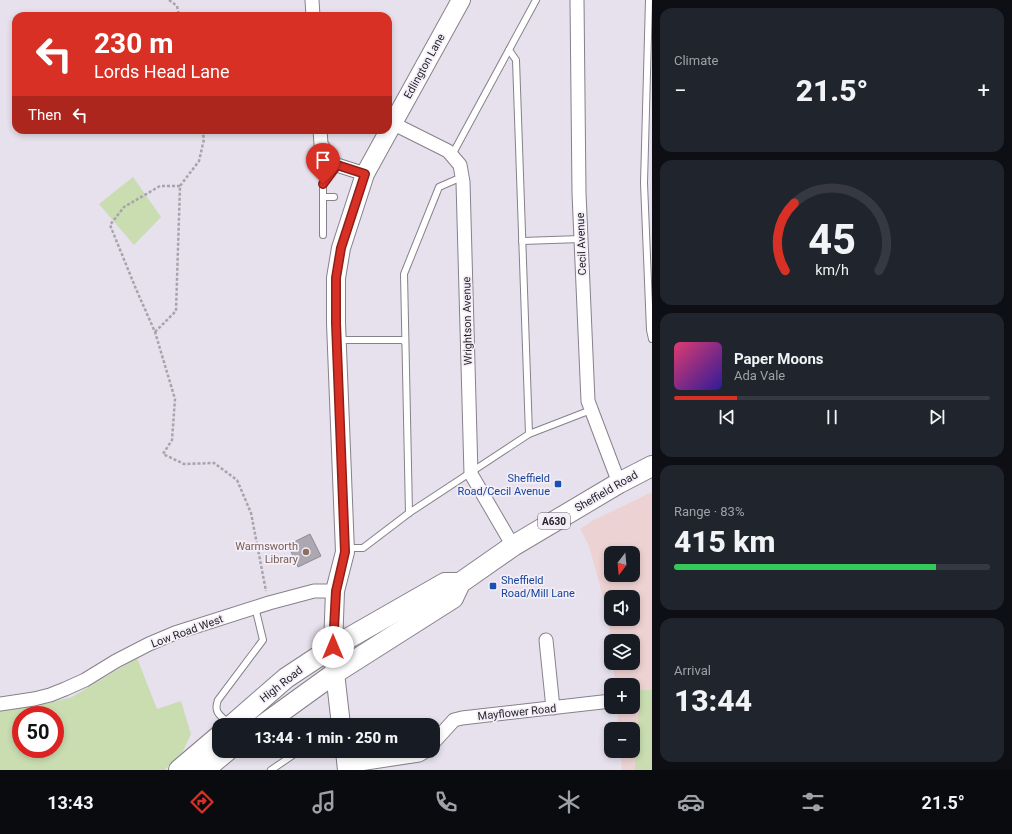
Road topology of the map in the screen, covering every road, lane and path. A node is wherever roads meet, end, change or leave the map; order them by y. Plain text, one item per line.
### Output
1 (169, 0) edge
2 (312, 0) edge
3 (461, 0) edge
4 (536, 0) edge
5 (577, 0) edge
6 (649, 0) edge
7 (179, 12) edge
8 (313, 12) edge
9 (509, 50) junction
10 (392, 123) joint
11 (203, 134) edge
12 (320, 134) edge
13 (386, 134) edge
14 (452, 156) junction
15 (337, 165) junction
16 (365, 174) junction
17 (462, 177) junction
18 (180, 186) junction
19 (323, 197) junction
20 (334, 197) dead end
21 (323, 235) dead end
22 (581, 239) junction
23 (522, 241) junction
24 (155, 332) junction
25 (652, 339) edge
26 (337, 340) junction
27 (405, 342) junction
28 (591, 410) junction
29 (530, 434) junction
30 (652, 466) edge
31 (471, 474) junction
32 (619, 483) junction
33 (409, 514) junction
34 (514, 546) junction
35 (345, 548) junction
36 (460, 583) junction
37 (336, 591) junction
38 (269, 603) junction
39 (255, 607) junction
40 (546, 640) dead end
41 (333, 647) junction
42 (335, 673) junction
43 (604, 702) edge
44 (0, 704) edge
45 (553, 708) junction
46 (223, 718) edge
47 (239, 718) edge
48 (273, 718) edge
49 (340, 718) edge
50 (440, 735) edge
51 (212, 742) edge
52 (289, 758) edge
53 (396, 758) edge
54 (353, 764) edge
55 (179, 770) edge
56 (272, 770) edge

1 - 7 path
2 - 8 street
3 - 10 main road, Edlington Lane
4 - 9 lane
5 - 22 street, Cecil Avenue
6 - 25 lane
9 - 14 lane
9 - 23 lane
10 - 14 street, Wrightson Avenue
11 - 18 path
12 - 15 street
13 - 16 main road, Edlington Lane
14 - 17 street, Wrightson Avenue
15 - 16 street
15 - 19 lane
16 - 26 main road, Edlington Lane
17 - 27 lane
17 - 31 street, Wrightson Avenue
18 - 24 path
18 - 24 path
19 - 20 lane
19 - 21 lane
22 - 23 lane
22 - 28 street, Cecil Avenue
23 - 29 lane
24 - 38 path
26 - 27 lane
26 - 35 main road, Edlington Lane
27 - 33 lane
28 - 29 lane
28 - 32 street, Cecil Avenue
29 - 31 lane
30 - 32 main road, Sheffield Road / A630
31 - 33 lane
31 - 34 street, Wrightson Avenue
32 - 34 main road, Sheffield Road / A630
33 - 35 lane
34 - 36 main road, Sheffield Road / A630
35 - 37 main road, Edlington Lane
36 - 41 main road, Sheffield Road / A630
36 - 42 main road, Sheffield Road / A630
37 - 38 street, Low Road West
37 - 41 main road, Edlington Lane
38 - 39 street, Low Road West
39 - 44 street, Low Road West
39 - 46 lane
40 - 45 street
41 - 42 main road, Edlington Lane
41 - 47 main road, High Road / A630
42 - 48 main road, High Road / A630
42 - 49 main road, Edlington Lane
43 - 45 street, Mayflower Road
45 - 50 street, Mayflower Road
51 - 55 main road
52 - 56 lane
53 - 54 street

